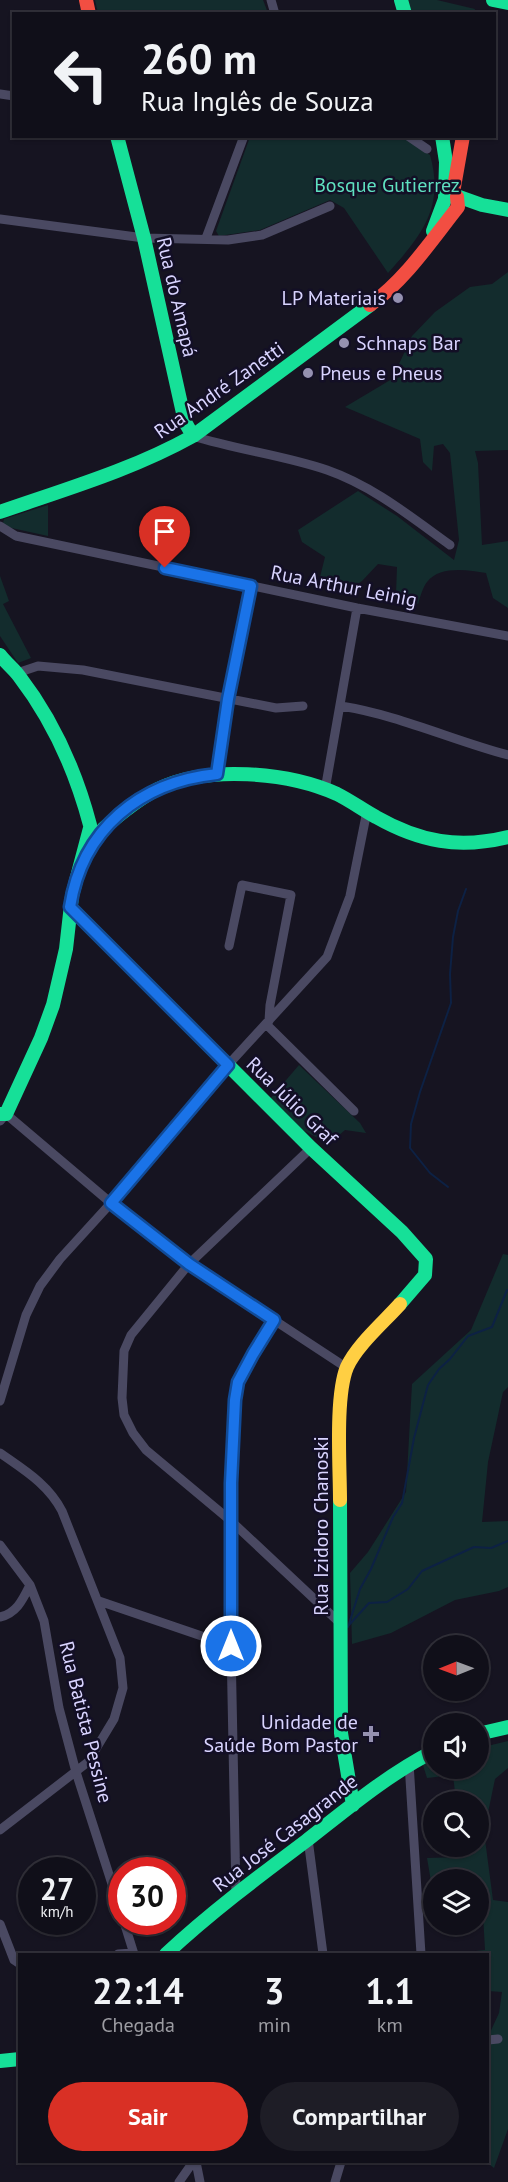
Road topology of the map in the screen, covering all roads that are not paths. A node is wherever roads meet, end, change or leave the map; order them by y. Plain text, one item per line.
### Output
1 (493, 0) edge
2 (508, 3) edge
3 (118, 138) edge
4 (243, 138) edge
5 (411, 138) edge
6 (442, 138) edge
7 (463, 138) edge
8 (427, 149) dead end
9 (452, 201) junction
10 (330, 206) dead end
11 (508, 210) edge
12 (0, 219) edge
13 (144, 238) junction
14 (206, 238) junction
15 (193, 436) junction
16 (0, 512) edge
17 (0, 526) edge
18 (450, 545) dead end
19 (251, 586) junction
20 (357, 608) junction
21 (508, 636) edge
22 (0, 657) edge
23 (17, 673) junction
24 (228, 699) junction
25 (303, 706) dead end
26 (341, 706) junction
27 (508, 755) edge
28 (217, 774) junction
29 (325, 790) junction
30 (367, 811) junction
31 (97, 825) junction
32 (508, 837) edge
33 (70, 907) junction
34 (229, 946) dead end
35 (268, 1022) junction
36 (228, 1065) junction
37 (354, 1111) dead end
38 (2, 1116) edge
39 (311, 1148) junction
40 (111, 1203) junction
41 (189, 1264) junction
42 (425, 1275) joint
43 (274, 1320) junction
44 (347, 1368) junction
45 (0, 1401) edge
46 (0, 1454) edge
47 (231, 1521) junction
48 (0, 1545) edge
49 (30, 1585) junction
50 (99, 1601) junction
51 (0, 1617) edge
52 (341, 1624) junction
53 (231, 1646) junction
54 (508, 1727) edge
55 (489, 1731) edge
56 (423, 1756) edge
57 (409, 1763) junction
58 (76, 1772) junction
59 (353, 1805) junction
60 (0, 1830) edge
61 (308, 1839) junction
62 (108, 1871) edge
63 (236, 1894) junction
64 (0, 1924) edge
65 (127, 1935) edge
66 (134, 1953) edge
67 (167, 1953) edge
68 (323, 1953) edge
69 (421, 1953) edge
70 (18, 1963) edge
71 (498, 2039) dead end
72 (489, 2040) edge
73 (18, 2059) edge
74 (0, 2061) edge
75 (194, 2163) edge
76 (195, 2163) edge
77 (341, 2163) edge
78 (179, 2182) edge
79 (200, 2182) edge
80 (335, 2182) edge

1 - 2 street
3 - 13 street, Rua do Amapá
4 - 14 street
5 - 8 street
6 - 9 street
7 - 9 street
9 - 11 street
9 - 15 street, Rua André Zanetti
10 - 14 street
12 - 13 street
13 - 14 street
13 - 15 street, Rua do Amapá
15 - 16 street, Rua André Zanetti
15 - 18 street
17 - 19 street, Rua Arthur Leinig
19 - 20 street, Rua Arthur Leinig
19 - 24 street
20 - 21 street, Rua Arthur Leinig
20 - 26 street
22 - 23 street
23 - 24 street
23 - 31 street
24 - 25 street
24 - 28 street
26 - 27 street
26 - 29 street
28 - 29 street
28 - 31 street
29 - 30 street
30 - 32 street
30 - 35 street
31 - 33 street
33 - 36 street, Rua Júlio Graf
33 - 38 street
34 - 35 street
35 - 36 street
35 - 37 street
36 - 39 street, Rua Júlio Graf
36 - 40 street
38 - 40 street
39 - 41 street
39 - 42 street, Rua Júlio Graf
40 - 41 street
40 - 45 street
41 - 43 street
41 - 47 street
42 - 44 street, Rua Izidoro Chanoski
43 - 44 street
43 - 47 street
44 - 52 street, Rua Izidoro Chanoski
46 - 50 street
47 - 52 street
47 - 53 street
48 - 49 street, Rua Batista Pessine
49 - 51 street
49 - 58 street, Rua Batista Pessine
50 - 53 street
50 - 58 street
52 - 59 street, Rua Izidoro Chanoski
53 - 63 street
54 - 55 street
56 - 57 street, Rua José Casagrande
57 - 59 street, Rua José Casagrande
57 - 69 street
58 - 60 street
58 - 62 street, Rua Batista Pessine
59 - 61 street, Rua José Casagrande
61 - 63 street, Rua José Casagrande
61 - 68 street
63 - 67 street, Rua José Casagrande
64 - 70 street
65 - 66 street
71 - 72 street
73 - 74 street
75 - 78 street
76 - 79 street
77 - 80 street

